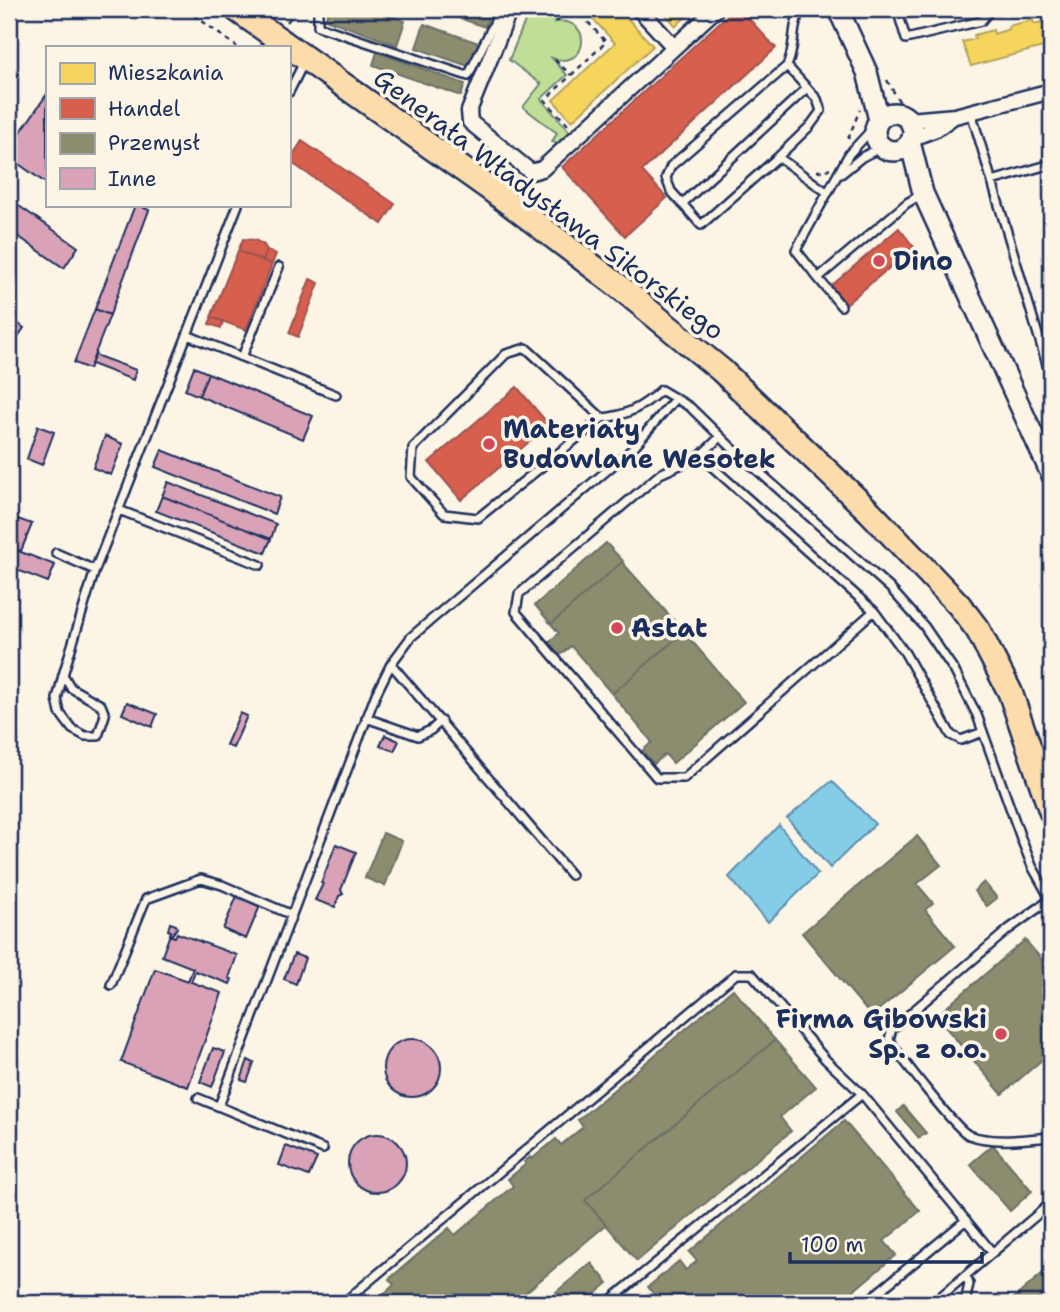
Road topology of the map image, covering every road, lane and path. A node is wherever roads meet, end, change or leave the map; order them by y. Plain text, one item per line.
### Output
1 (186, 9) edge
2 (236, 9) edge
3 (318, 9) edge
4 (501, 9) edge
5 (510, 9) edge
6 (574, 9) edge
7 (639, 9) edge
8 (716, 9) edge
9 (801, 9) edge
10 (838, 9) edge
11 (897, 9) edge
12 (991, 9) edge
13 (556, 22) dead end
14 (236, 46) edge
15 (289, 46) edge
16 (290, 47) edge
17 (674, 47) junction
18 (306, 58) junction
19 (555, 60) dead end
20 (787, 66) junction
21 (867, 72) junction
22 (571, 75) junction
23 (807, 88) junction
24 (290, 90) edge
25 (1051, 91) edge
26 (863, 102) dead end
27 (971, 111) junction
28 (877, 123) junction
29 (907, 128) junction
30 (578, 136) junction
31 (845, 146) dead end
32 (886, 149) junction
33 (778, 157) junction
34 (1051, 164) edge
35 (830, 168) dead end
36 (837, 177) junction
37 (808, 179) junction
38 (992, 181) junction
39 (828, 193) junction
40 (923, 194) junction
41 (682, 204) junction
42 (238, 206) edge
43 (279, 267) dead end
44 (818, 278) junction
45 (841, 306) dead end
46 (187, 335) junction
47 (242, 357) junction
48 (1051, 378) edge
49 (336, 395) dead end
50 (674, 400) junction
51 (602, 418) junction
52 (720, 437) junction
53 (700, 456) junction
54 (1051, 474) edge
55 (119, 510) junction
56 (56, 553) dead end
57 (260, 565) dead end
58 (95, 569) junction
59 (874, 611) junction
60 (391, 664) junction
61 (63, 676) junction
62 (366, 718) junction
63 (441, 720) junction
64 (984, 732) junction
65 (1050, 806) edge
66 (571, 874) dead end
67 (1051, 900) edge
68 (292, 915) junction
69 (111, 985) dead end
70 (862, 1094) junction
71 (198, 1098) dead end
72 (219, 1106) junction
73 (1051, 1137) edge
74 (323, 1149) dead end
75 (1051, 1203) edge
76 (966, 1220) junction
77 (992, 1252) junction
78 (966, 1275) junction
79 (343, 1303) edge
80 (607, 1303) edge
81 (866, 1303) edge
82 (933, 1303) edge
83 (965, 1303) edge

1 - 14 path
2 - 15 main road, Generała Władysława Sikorskiego
3 - 4 lane
5 - 30 street
6 - 13 path
6 - 22 path
7 - 17 street
8 - 17 street
9 - 20 lane
10 - 21 street
11 - 12 lane
16 - 18 main road, Generała Władysława Sikorskiego
17 - 30 street
18 - 24 lane
18 - 65 main road, Generała Władysława Sikorskiego
19 - 22 path
20 - 23 lane
20 - 41 lane
21 - 28 street
21 - 29 street
22 - 30 path
23 - 33 lane
23 - 41 lane
25 - 27 street
26 - 31 path
27 - 29 street
27 - 38 lane
28 - 29 street
28 - 32 street
28 - 36 lane
29 - 32 street
29 - 40 street
32 - 36 lane
32 - 40 street
33 - 37 lane
33 - 41 lane
34 - 38 lane
35 - 37 path
36 - 39 lane
37 - 39 lane
38 - 48 lane
39 - 44 lane
40 - 44 lane
40 - 54 street
42 - 46 lane
43 - 47 lane
44 - 45 lane
46 - 47 lane
46 - 55 lane
47 - 49 lane
50 - 51 lane
50 - 52 lane
50 - 60 lane
51 - 51 lane
52 - 53 lane
52 - 64 lane
53 - 59 lane
53 - 59 lane
55 - 57 lane
55 - 58 lane
56 - 58 lane
58 - 61 lane
59 - 64 lane
60 - 62 lane
60 - 63 lane
61 - 61 lane
62 - 63 lane
62 - 68 lane
63 - 66 lane
64 - 67 lane
67 - 73 lane
68 - 69 lane
68 - 72 lane
70 - 76 lane
70 - 79 lane
70 - 80 lane
71 - 72 lane
72 - 74 lane
75 - 77 lane
76 - 77 lane
76 - 81 lane
77 - 78 lane
78 - 82 lane
78 - 83 lane

